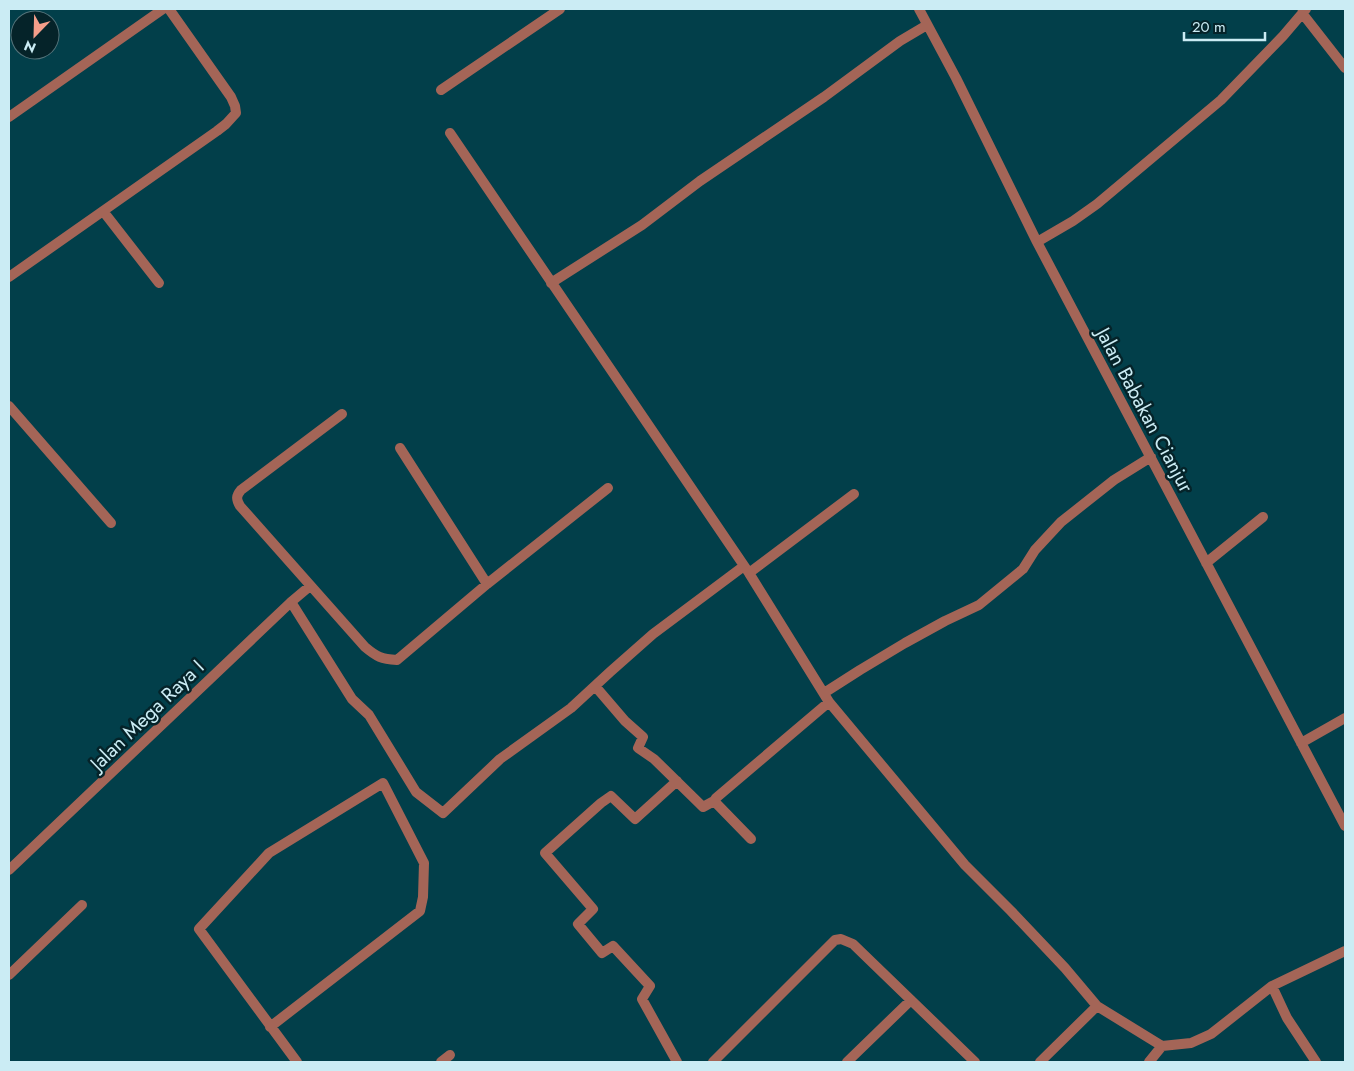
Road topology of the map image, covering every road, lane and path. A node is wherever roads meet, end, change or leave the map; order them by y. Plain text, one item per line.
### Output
1 (163, 9) edge
2 (169, 9) edge
3 (560, 9) edge
4 (919, 9) edge
5 (1304, 11) edge
6 (928, 24) junction
7 (1345, 68) edge
8 (441, 90) dead end
9 (9, 117) edge
10 (450, 133) dead end
11 (103, 211) junction
12 (1037, 242) junction
13 (9, 277) edge
14 (159, 283) dead end
15 (552, 283) junction
16 (9, 406) edge
17 (342, 414) dead end
18 (400, 448) dead end
19 (1151, 458) junction
20 (608, 488) dead end
21 (854, 494) dead end
22 (1263, 517) dead end
23 (111, 524) dead end
24 (1206, 563) junction
25 (746, 570) junction
26 (487, 584) junction
27 (310, 586) junction
28 (292, 602) junction
29 (595, 686) junction
30 (827, 698) junction
31 (1345, 718) edge
32 (1302, 743) junction
33 (677, 782) junction
34 (714, 801) junction
35 (1345, 826) edge
36 (751, 838) dead end
37 (9, 870) edge
38 (82, 905) dead end
39 (1345, 950) edge
40 (9, 975) edge
41 (1272, 986) junction
42 (911, 1000) junction
43 (1098, 1006) junction
44 (270, 1027) junction
45 (1162, 1046) junction
46 (297, 1062) edge
47 (677, 1062) edge
48 (713, 1062) edge
49 (848, 1062) edge
50 (975, 1062) edge
51 (1040, 1062) edge
52 (1149, 1062) edge
53 (1316, 1062) edge

1 - 9 street
2 - 11 street
3 - 8 street
4 - 6 street, Jalan Babakan Cianjur
5 - 7 street
5 - 12 street
6 - 12 street, Jalan Babakan Cianjur
6 - 15 street
10 - 15 street
11 - 13 street
11 - 14 street
12 - 19 street, Jalan Babakan Cianjur
15 - 25 street
16 - 23 street
17 - 27 street
18 - 26 street
19 - 24 street, Jalan Babakan Cianjur
19 - 30 street
20 - 26 street
21 - 25 street
22 - 24 street
24 - 32 street, Jalan Babakan Cianjur
25 - 29 street
25 - 30 street
26 - 27 street
27 - 28 street, Jalan Mega Raya I
28 - 29 street
28 - 37 street, Jalan Mega Raya I
29 - 33 street
30 - 34 street
30 - 43 street
31 - 32 street
32 - 35 street, Jalan Babakan Cianjur
33 - 34 street
33 - 47 street
34 - 36 street
38 - 40 street
39 - 41 street
41 - 45 street
41 - 53 street
42 - 48 street
42 - 49 street
42 - 50 street
43 - 45 street
43 - 51 street
44 - 44 street
44 - 46 street
45 - 52 street

